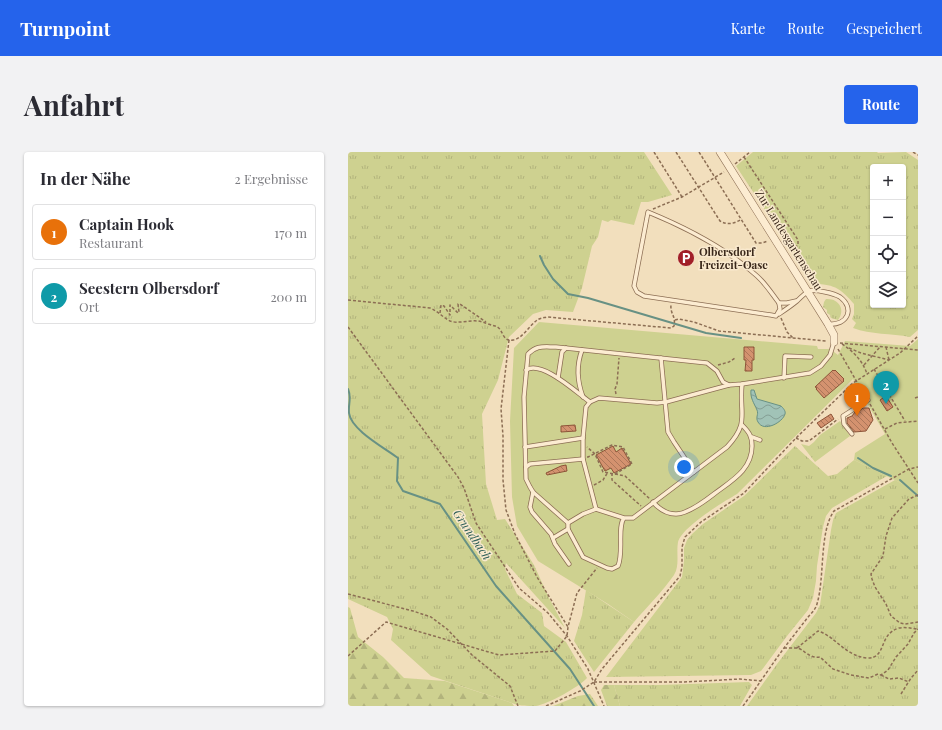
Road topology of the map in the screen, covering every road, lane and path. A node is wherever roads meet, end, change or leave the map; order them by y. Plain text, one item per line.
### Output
1 (654, 152) edge
2 (676, 152) edge
3 (699, 152) edge
4 (720, 152) edge
5 (750, 152) edge
6 (913, 152) edge
7 (918, 155) edge
8 (744, 157) junction
9 (730, 168) junction
10 (715, 177) junction
11 (699, 187) junction
12 (682, 197) junction
13 (648, 212) junction
14 (742, 219) junction
15 (768, 241) dead end
16 (786, 257) junction
17 (809, 292) junction
18 (348, 300) edge
19 (671, 300) junction
20 (798, 300) junction
21 (779, 303) junction
22 (440, 313) junction
23 (779, 314) joint
24 (675, 320) junction
25 (488, 324) junction
26 (828, 324) junction
27 (348, 327) edge
28 (918, 336) edge
29 (793, 338) junction
30 (509, 340) junction
31 (837, 342) junction
32 (881, 346) junction
33 (886, 347) junction
34 (566, 348) junction
35 (849, 348) junction
36 (906, 348) junction
37 (582, 350) junction
38 (918, 350) edge
39 (619, 354) junction
40 (874, 355) junction
41 (811, 357) dead end
42 (661, 358) junction
43 (735, 358) dead end
44 (889, 360) junction
45 (864, 365) junction
46 (713, 367) junction
47 (526, 370) junction
48 (874, 370) junction
49 (867, 374) junction
50 (558, 378) junction
51 (784, 378) junction
52 (856, 380) junction
53 (729, 384) junction
54 (742, 384) junction
55 (583, 397) junction
56 (918, 397) edge
57 (915, 398) dead end
58 (617, 400) junction
59 (868, 400) dead end
60 (590, 402) junction
61 (666, 402) junction
62 (844, 416) junction
63 (905, 421) junction
64 (918, 421) edge
65 (742, 425) junction
66 (852, 434) dead end
67 (752, 437) junction
68 (583, 438) junction
69 (796, 438) junction
70 (760, 440) dead end
71 (525, 447) junction
72 (595, 454) junction
73 (584, 459) junction
74 (526, 467) junction
75 (918, 467) edge
76 (909, 469) junction
77 (608, 472) junction
78 (694, 472) junction
79 (612, 473) junction
80 (615, 474) junction
81 (918, 483) edge
82 (591, 488) junction
83 (533, 492) junction
84 (917, 495) edge
85 (653, 502) junction
86 (596, 509) junction
87 (644, 509) junction
88 (624, 518) junction
89 (568, 523) junction
90 (568, 530) junction
91 (553, 538) junction
92 (569, 564) dead end
93 (600, 565) junction
94 (348, 594) edge
95 (918, 622) edge
96 (568, 627) junction
97 (918, 629) edge
98 (567, 636) junction
99 (460, 643) junction
100 (784, 648) junction
101 (797, 648) junction
102 (348, 656) edge
103 (918, 670) edge
104 (881, 675) junction
105 (761, 681) junction
106 (594, 682) junction
107 (909, 682) junction
108 (901, 694) dead end
109 (518, 706) edge
110 (546, 706) edge
111 (604, 706) edge
112 (744, 706) edge

1 - 12 path
2 - 11 path
3 - 10 path
4 - 9 street, Zur Landesgartenschau
5 - 8 path
6 - 7 path
8 - 9 path
8 - 16 path
9 - 10 path
9 - 16 street, Zur Landesgartenschau
10 - 11 path
10 - 14 path
11 - 12 path
11 - 14 path
12 - 13 path
13 - 19 lane
13 - 21 lane
14 - 15 path
16 - 17 street, Zur Landesgartenschau
17 - 20 lane
17 - 26 street, Zur Landesgartenschau
17 - 26 lane
18 - 22 path
19 - 21 lane
19 - 24 path
20 - 21 lane
20 - 23 lane
22 - 25 path
22 - 25 path
23 - 29 path
24 - 29 path
24 - 30 path
25 - 30 path
26 - 31 street, Zur Landesgartenschau
27 - 98 path
28 - 36 path
29 - 31 path
30 - 96 path
31 - 32 path
31 - 35 path
31 - 51 lane
31 - 52 path
32 - 33 path
32 - 40 path
33 - 36 path
33 - 44 path
34 - 37 lane
34 - 47 lane
34 - 50 lane
35 - 40 path
35 - 45 path
36 - 38 path
36 - 44 path
37 - 39 lane
37 - 55 lane
39 - 42 lane
39 - 58 path
40 - 44 path
40 - 45 path
41 - 51 lane
42 - 46 lane
42 - 61 lane
43 - 46 path
44 - 48 path
45 - 49 path
46 - 53 lane
47 - 50 lane
47 - 71 lane
48 - 49 path
48 - 63 path
49 - 52 path
50 - 55 lane
51 - 54 lane
52 - 69 path
53 - 54 lane
53 - 61 lane
54 - 65 lane
55 - 60 lane
56 - 57 path
58 - 60 lane
58 - 61 lane
59 - 62 lane
60 - 68 lane
61 - 78 lane
62 - 66 lane
62 - 69 path
63 - 64 path
63 - 76 path
65 - 67 lane
65 - 78 lane
67 - 70 lane
67 - 85 lane
68 - 71 lane
68 - 73 lane
69 - 106 path
71 - 74 lane
72 - 73 path
72 - 77 path
72 - 80 path
73 - 74 lane
73 - 82 lane
74 - 83 lane
75 - 76 path
76 - 81 path
76 - 100 path
77 - 79 path
77 - 82 path
78 - 85 lane
79 - 80 path
79 - 87 path
80 - 85 path
82 - 86 lane
83 - 89 lane
83 - 91 lane
84 - 95 path
85 - 87 lane
86 - 88 lane
86 - 89 lane
87 - 88 lane
88 - 93 lane
89 - 90 lane
90 - 91 lane
90 - 93 lane
91 - 92 lane
93 - 96 path
94 - 99 path
96 - 98 path
97 - 101 path
97 - 104 path
98 - 99 path
98 - 106 path
99 - 102 path
99 - 109 path
100 - 101 path
100 - 105 path
101 - 104 path
103 - 107 path
104 - 107 path
105 - 106 path
105 - 112 path
106 - 110 path
106 - 111 path
107 - 108 path

